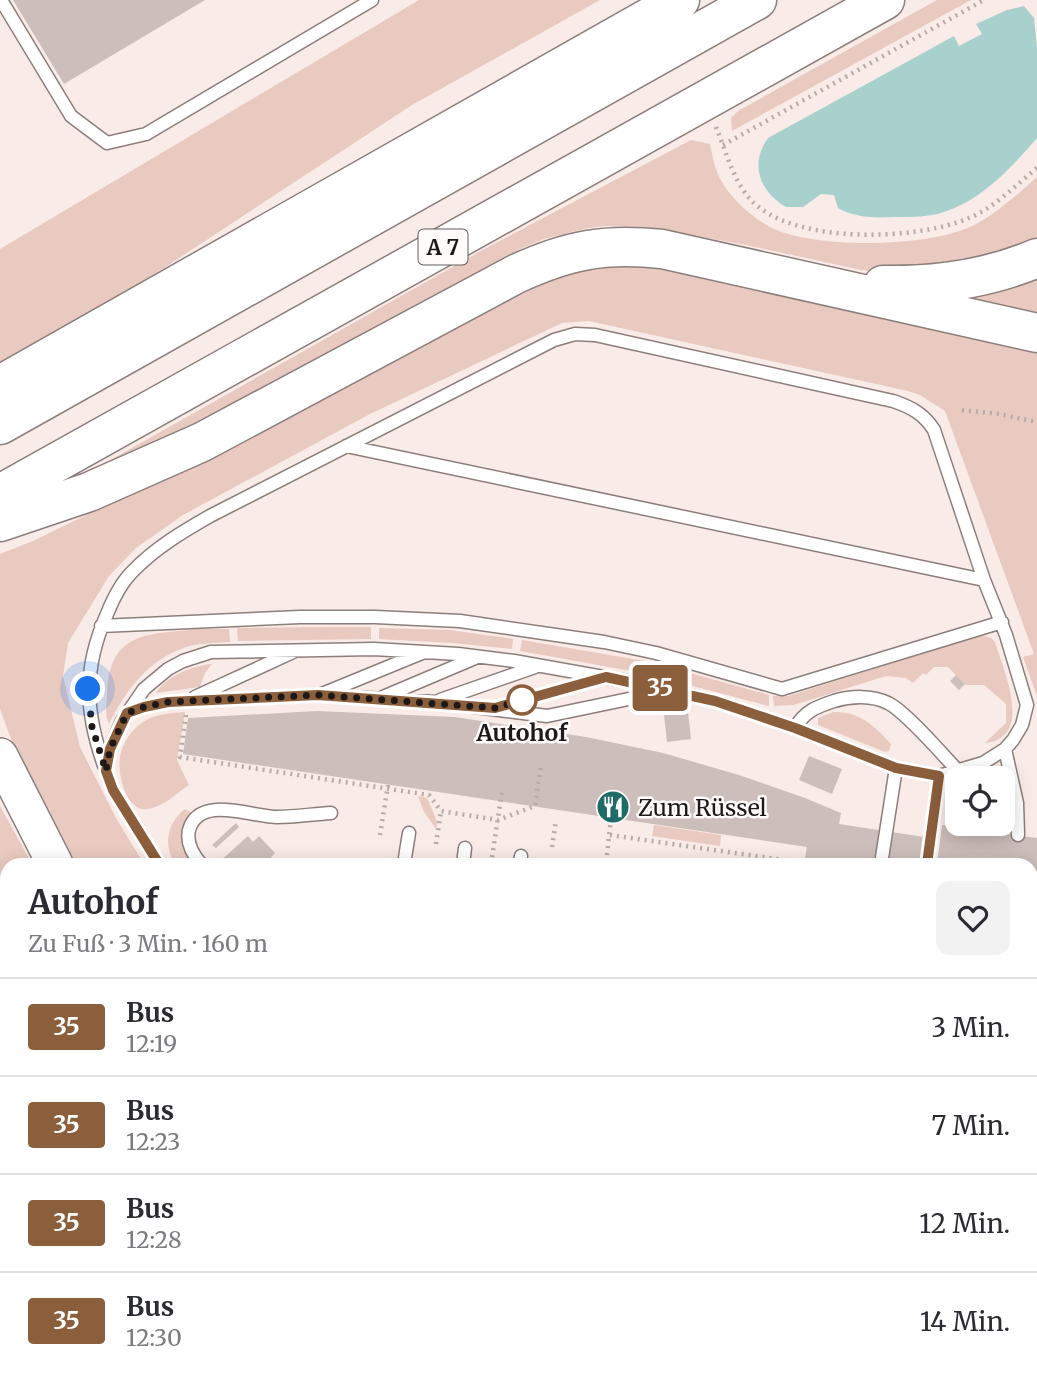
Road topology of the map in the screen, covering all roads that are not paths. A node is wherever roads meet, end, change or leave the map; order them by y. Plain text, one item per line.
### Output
1 (1, 0) edge
2 (373, 0) edge
3 (680, 0) edge
4 (757, 0) edge
5 (885, 0) edge
6 (656, 10) edge
7 (1037, 258) edge
8 (822, 285) junction
9 (1037, 333) edge
10 (0, 384) edge
11 (0, 425) edge
12 (346, 446) junction
13 (0, 494) edge
14 (0, 522) edge
15 (984, 580) junction
16 (1002, 622) junction
17 (101, 626) junction
18 (297, 650) junction
19 (425, 652) junction
20 (479, 656) junction
21 (539, 665) junction
22 (606, 677) junction
23 (671, 690) junction
24 (318, 695) junction
25 (380, 698) junction
26 (188, 701) junction
27 (435, 702) junction
28 (495, 708) junction
29 (127, 713) junction
30 (795, 728) junction
31 (1005, 749) junction
32 (0, 756) edge
33 (953, 766) edge
34 (974, 766) edge
35 (896, 768) junction
36 (106, 771) junction
37 (945, 774) edge
38 (939, 776) junction
39 (331, 813) dead end
40 (409, 833) dead end
41 (1018, 835) dead end
42 (465, 848) dead end
43 (52, 858) edge
44 (155, 858) edge
45 (196, 858) edge
46 (405, 858) edge
47 (464, 858) edge
48 (882, 858) edge
49 (927, 858) edge

1 - 2 lane
3 - 6 highway
4 - 11 highway
5 - 13 highway, A 7
6 - 10 highway
7 - 8 highway
8 - 9 highway
8 - 14 highway
12 - 15 lane
12 - 15 lane
12 - 17 lane
15 - 16 lane
16 - 17 lane
16 - 31 lane
17 - 36 lane
18 - 19 lane
18 - 26 lane
18 - 29 lane
19 - 20 lane
19 - 24 lane
20 - 21 lane
20 - 25 lane
21 - 22 lane
21 - 27 lane
22 - 23 lane
22 - 28 lane
23 - 28 lane
23 - 30 lane
24 - 25 lane
24 - 26 lane
25 - 27 lane
26 - 29 lane
27 - 28 lane
29 - 36 lane
30 - 33 lane
30 - 35 lane
31 - 34 lane
31 - 41 lane
32 - 43 street
35 - 38 lane
35 - 48 lane
36 - 44 lane
37 - 38 lane
38 - 49 lane
39 - 45 lane
40 - 46 lane
42 - 47 lane

